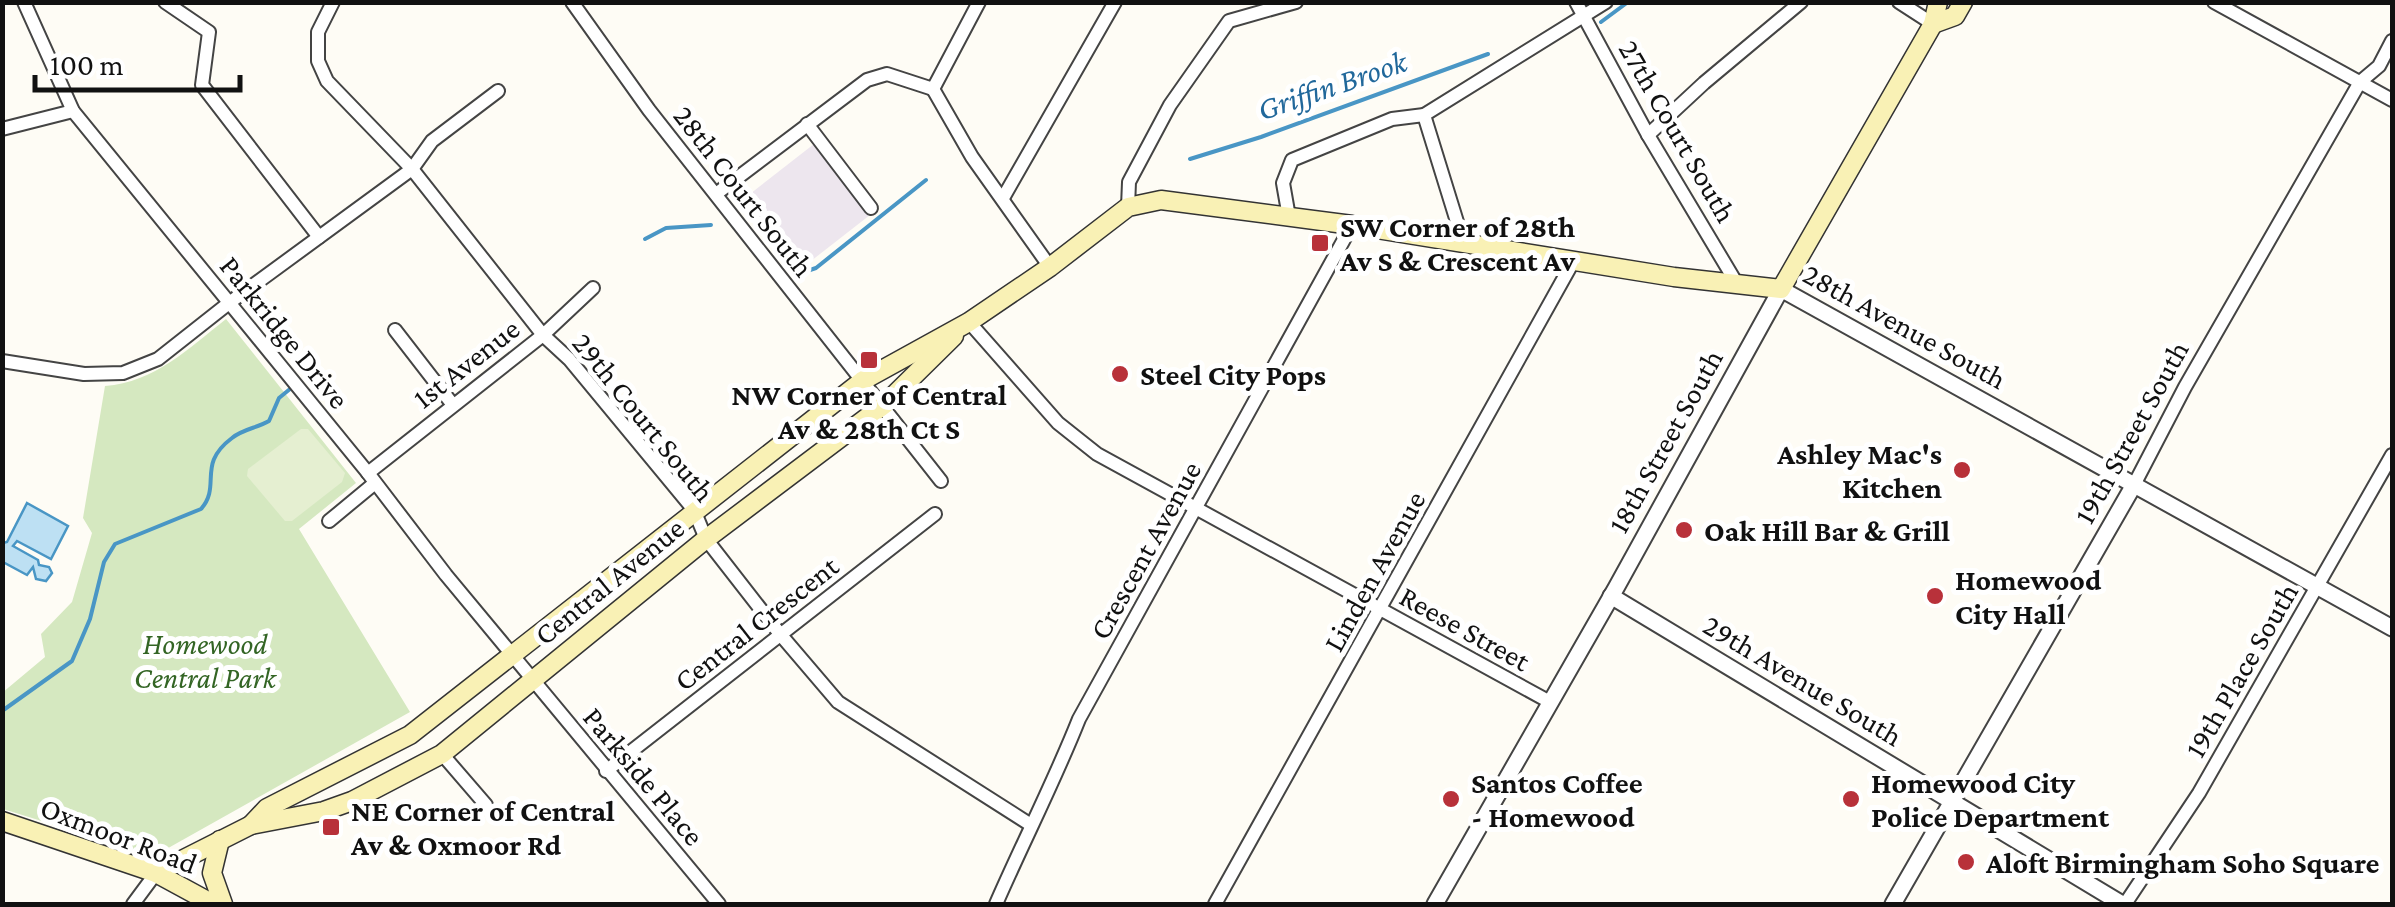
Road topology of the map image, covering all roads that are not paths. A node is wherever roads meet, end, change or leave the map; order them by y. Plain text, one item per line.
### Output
1 (24, 2) edge
2 (165, 2) edge
3 (333, 2) edge
4 (572, 2) edge
5 (979, 2) edge
6 (1116, 2) edge
7 (1296, 2) edge
8 (1576, 2) edge
9 (1606, 2) edge
10 (1801, 2) edge
11 (1899, 2) edge
12 (1938, 2) edge
13 (1963, 2) edge
14 (2214, 2) edge
15 (1585, 18) junction
16 (1933, 24) junction
17 (2392, 41) edge
18 (2360, 82) junction
19 (933, 89) junction
20 (498, 90) dead end
21 (2392, 100) edge
22 (73, 111) junction
23 (1424, 114) junction
24 (807, 124) junction
25 (2, 129) edge
26 (1648, 135) junction
27 (412, 168) junction
28 (716, 194) junction
29 (1003, 198) junction
30 (1161, 200) joint
31 (1128, 207) junction
32 (871, 208) dead end
33 (1289, 217) junction
34 (1352, 225) junction
35 (319, 238) junction
36 (1460, 244) junction
37 (1574, 260) junction
38 (1050, 266) junction
39 (1737, 284) junction
40 (593, 288) dead end
41 (1781, 289) junction
42 (229, 303) junction
43 (969, 322) junction
44 (395, 330) dead end
45 (542, 335) junction
46 (3, 358) edge
47 (862, 381) junction
48 (453, 405) junction
49 (883, 406) junction
50 (2392, 455) edge
51 (371, 478) junction
52 (942, 482) dead end
53 (2135, 483) junction
54 (1198, 508) junction
55 (694, 510) junction
56 (936, 514) dead end
57 (328, 521) dead end
58 (706, 539) junction
59 (2318, 587) junction
60 (1611, 596) junction
61 (1381, 611) junction
62 (2392, 628) edge
63 (780, 634) junction
64 (512, 655) junction
65 (532, 678) junction
66 (1550, 702) junction
67 (442, 754) junction
68 (606, 771) junction
69 (1952, 801) junction
70 (486, 804) dead end
71 (2, 821) edge
72 (251, 825) junction
73 (1031, 825) junction
74 (220, 840) junction
75 (156, 873) junction
76 (133, 904) edge
77 (213, 904) edge
78 (223, 904) edge
79 (720, 904) edge
80 (996, 904) edge
81 (1215, 904) edge
82 (1435, 904) edge
83 (1893, 904) edge
84 (2124, 904) edge

1 - 22 street, Parkridge Drive
2 - 35 street
3 - 27 street, 29th Court South
4 - 28 street, 28th Court South
5 - 19 street
6 - 29 street
7 - 31 street
8 - 15 street, 27th Court South
9 - 15 street
10 - 26 street
11 - 16 street
12 - 16 main road, 18th Street South
13 - 16 main road
14 - 18 street
15 - 23 street
15 - 26 street, 27th Court South
16 - 41 main road, 18th Street South
17 - 18 street, 19th Street South
18 - 21 street
18 - 53 street, 19th Street South
19 - 24 street
19 - 29 street
20 - 27 street
22 - 25 street
22 - 42 street, Parkridge Drive
23 - 33 street
23 - 36 street
24 - 28 street
24 - 32 street
26 - 39 street, 27th Court South
27 - 35 street
27 - 45 street, 29th Court South
28 - 47 street, 28th Court South
29 - 38 street
30 - 31 main road, Central Avenue
30 - 33 main road, 28th Avenue South
31 - 38 main road, Central Avenue
33 - 34 main road, 28th Avenue South
34 - 36 main road, 28th Avenue South
34 - 54 street, Crescent Avenue
35 - 42 street
36 - 37 main road, 28th Avenue South
37 - 39 main road, 28th Avenue South
37 - 61 street, Linden Avenue
38 - 43 main road, Central Avenue
39 - 41 main road, 28th Avenue South
40 - 45 street, 1st Avenue
41 - 53 street, 28th Avenue South
41 - 60 street, 18th Street South
42 - 46 street
42 - 51 street, Parkridge Drive
43 - 47 main road, Central Avenue
43 - 49 main road, Central Avenue
43 - 54 street, Reese Street
44 - 48 street
45 - 48 street, 1st Avenue
45 - 55 street, 29th Court South
47 - 49 street, 28th Court South
47 - 55 main road, Central Avenue
48 - 51 street, 1st Avenue
49 - 52 street, 28th Court South
49 - 58 main road, Central Avenue
50 - 59 street, 19th Place South
51 - 57 street, 1st Avenue
51 - 64 street, Parkridge Drive
53 - 59 street, 28th Avenue South
53 - 69 street, 19th Street South
54 - 61 street, Reese Street
54 - 73 street, Crescent Avenue
55 - 58 street, 29th Court South
55 - 64 main road, Central Avenue
56 - 63 street, Central Crescent
58 - 63 street, 29th Court South
58 - 65 main road, Central Avenue
59 - 62 street, 28th Avenue South
59 - 84 street, 19th Place South
60 - 66 street, 18th Street South
60 - 69 street, 29th Avenue South
61 - 66 street, Reese Street
61 - 81 street, Linden Avenue
63 - 68 street, Central Crescent
63 - 73 street, 29th Court South
64 - 65 street, Parkridge Drive
64 - 72 main road, Central Avenue
65 - 67 main road, Central Avenue
65 - 68 street, Parkside Place
66 - 82 street, 18th Street South
67 - 70 street
67 - 72 main road, Central Avenue
68 - 79 street, Parkside Place
69 - 83 street, 19th Street South
69 - 84 street, 29th Avenue South
71 - 75 main road, Oxmoor Road
72 - 74 main road, Central Avenue
73 - 80 street, Crescent Avenue
74 - 75 main road, Central Avenue
74 - 78 main road
75 - 76 street
75 - 77 main road, Oxmoor Road

